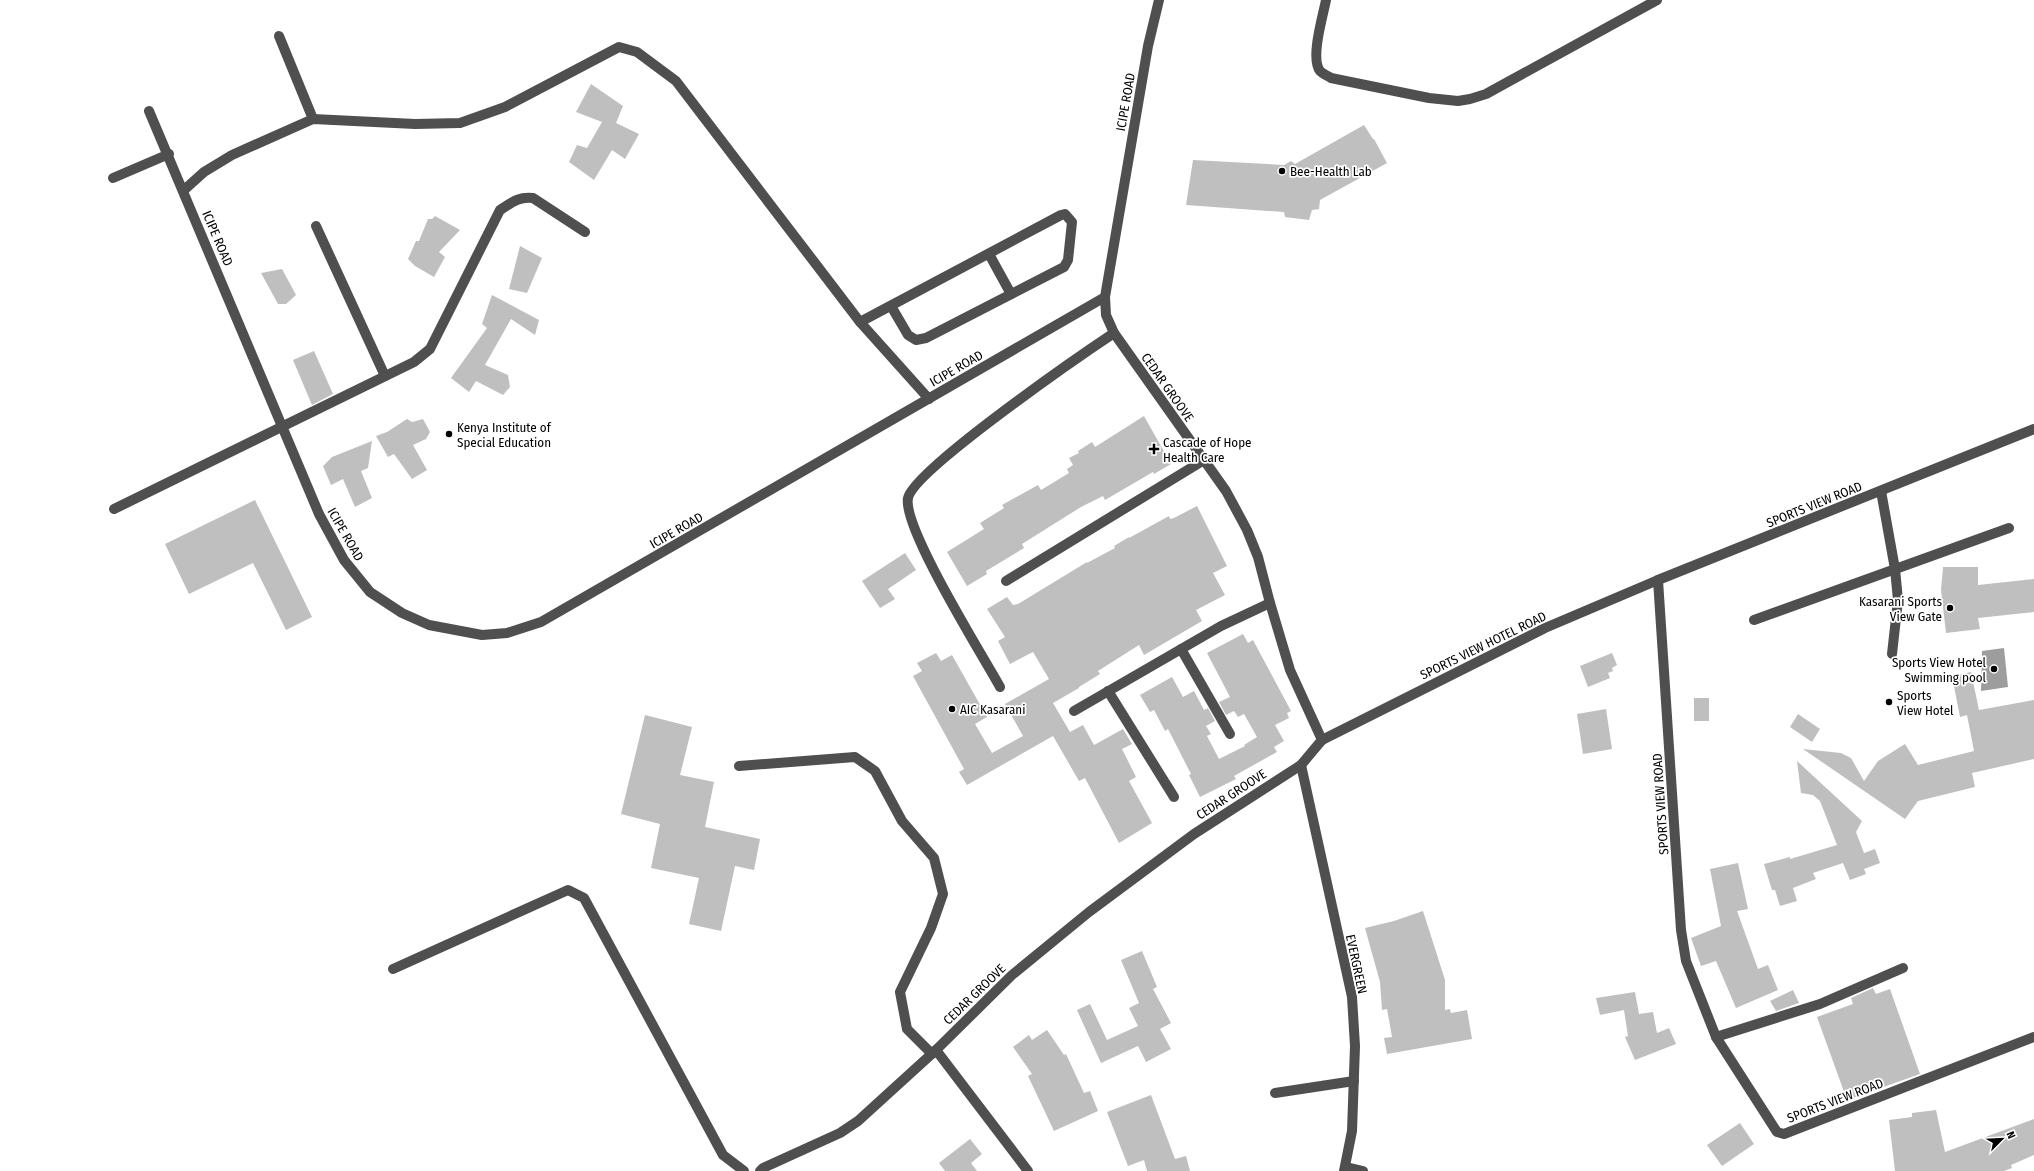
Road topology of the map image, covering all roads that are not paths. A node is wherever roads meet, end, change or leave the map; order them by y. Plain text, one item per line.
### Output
1 (1159, 0) edge
2 (1326, 0) edge
3 (1657, 0) edge
4 (279, 36) dead end
5 (150, 111) dead end
6 (313, 119) junction
7 (168, 154) junction
8 (114, 178) dead end
9 (184, 190) junction
10 (316, 226) dead end
11 (585, 232) dead end
12 (989, 254) junction
13 (1011, 294) junction
14 (1105, 297) junction
15 (891, 306) junction
16 (860, 322) junction
17 (1114, 333) junction
18 (385, 376) junction
19 (929, 399) junction
20 (283, 427) junction
21 (2034, 429) edge
22 (1204, 460) junction
23 (1881, 491) junction
24 (114, 509) dead end
25 (2009, 528) dead end
26 (1895, 569) junction
27 (1658, 580) junction
28 (1006, 581) dead end
29 (1270, 603) junction
30 (1754, 620) dead end
31 (1181, 649) junction
32 (1892, 654) dead end
33 (1000, 687) dead end
34 (1108, 691) junction
35 (1074, 711) dead end
36 (1230, 734) dead end
37 (1322, 740) junction
38 (1301, 765) junction
39 (739, 766) dead end
40 (1174, 798) dead end
41 (393, 968) dead end
42 (1903, 968) dead end
43 (1716, 1037) junction
44 (2034, 1037) edge
45 (934, 1052) junction
46 (1354, 1081) junction
47 (1276, 1093) dead end
48 (1345, 1169) edge
49 (744, 1171) edge
50 (760, 1171) edge
51 (1028, 1171) edge
52 (1363, 1171) edge

1 - 14 street, ICIPE ROAD
2 - 3 street
4 - 6 street
5 - 7 street, ICIPE ROAD
6 - 9 street
6 - 16 street
7 - 8 street
7 - 9 street, ICIPE ROAD
9 - 20 street, ICIPE ROAD
10 - 18 street
11 - 18 street
12 - 13 street
12 - 13 street
12 - 15 street
13 - 15 street
14 - 17 street, CEDAR GROOVE
14 - 19 street, ICIPE ROAD
15 - 16 street
16 - 19 street
17 - 22 street, CEDAR GROOVE
17 - 33 street
18 - 20 street
19 - 20 street, ICIPE ROAD
20 - 24 street
21 - 23 street, SPORTS VIEW ROAD
22 - 28 street
22 - 29 street, CEDAR GROOVE
23 - 26 street
23 - 27 street, SPORTS VIEW ROAD
25 - 26 street
26 - 30 street
26 - 32 street
27 - 37 street, SPORTS VIEW HOTEL ROAD
27 - 43 street, SPORTS VIEW ROAD
29 - 31 street
29 - 37 street, CEDAR GROOVE
31 - 34 street
31 - 36 street
34 - 35 street
34 - 40 street
37 - 38 street, CEDAR GROOVE
38 - 45 street, CEDAR GROOVE
38 - 46 street, EVERGREEN
39 - 45 street
41 - 49 street
42 - 43 street
43 - 44 street, SPORTS VIEW ROAD
45 - 50 street, CEDAR GROOVE
45 - 51 street
46 - 47 street
46 - 48 street, EVERGREEN
48 - 52 street

